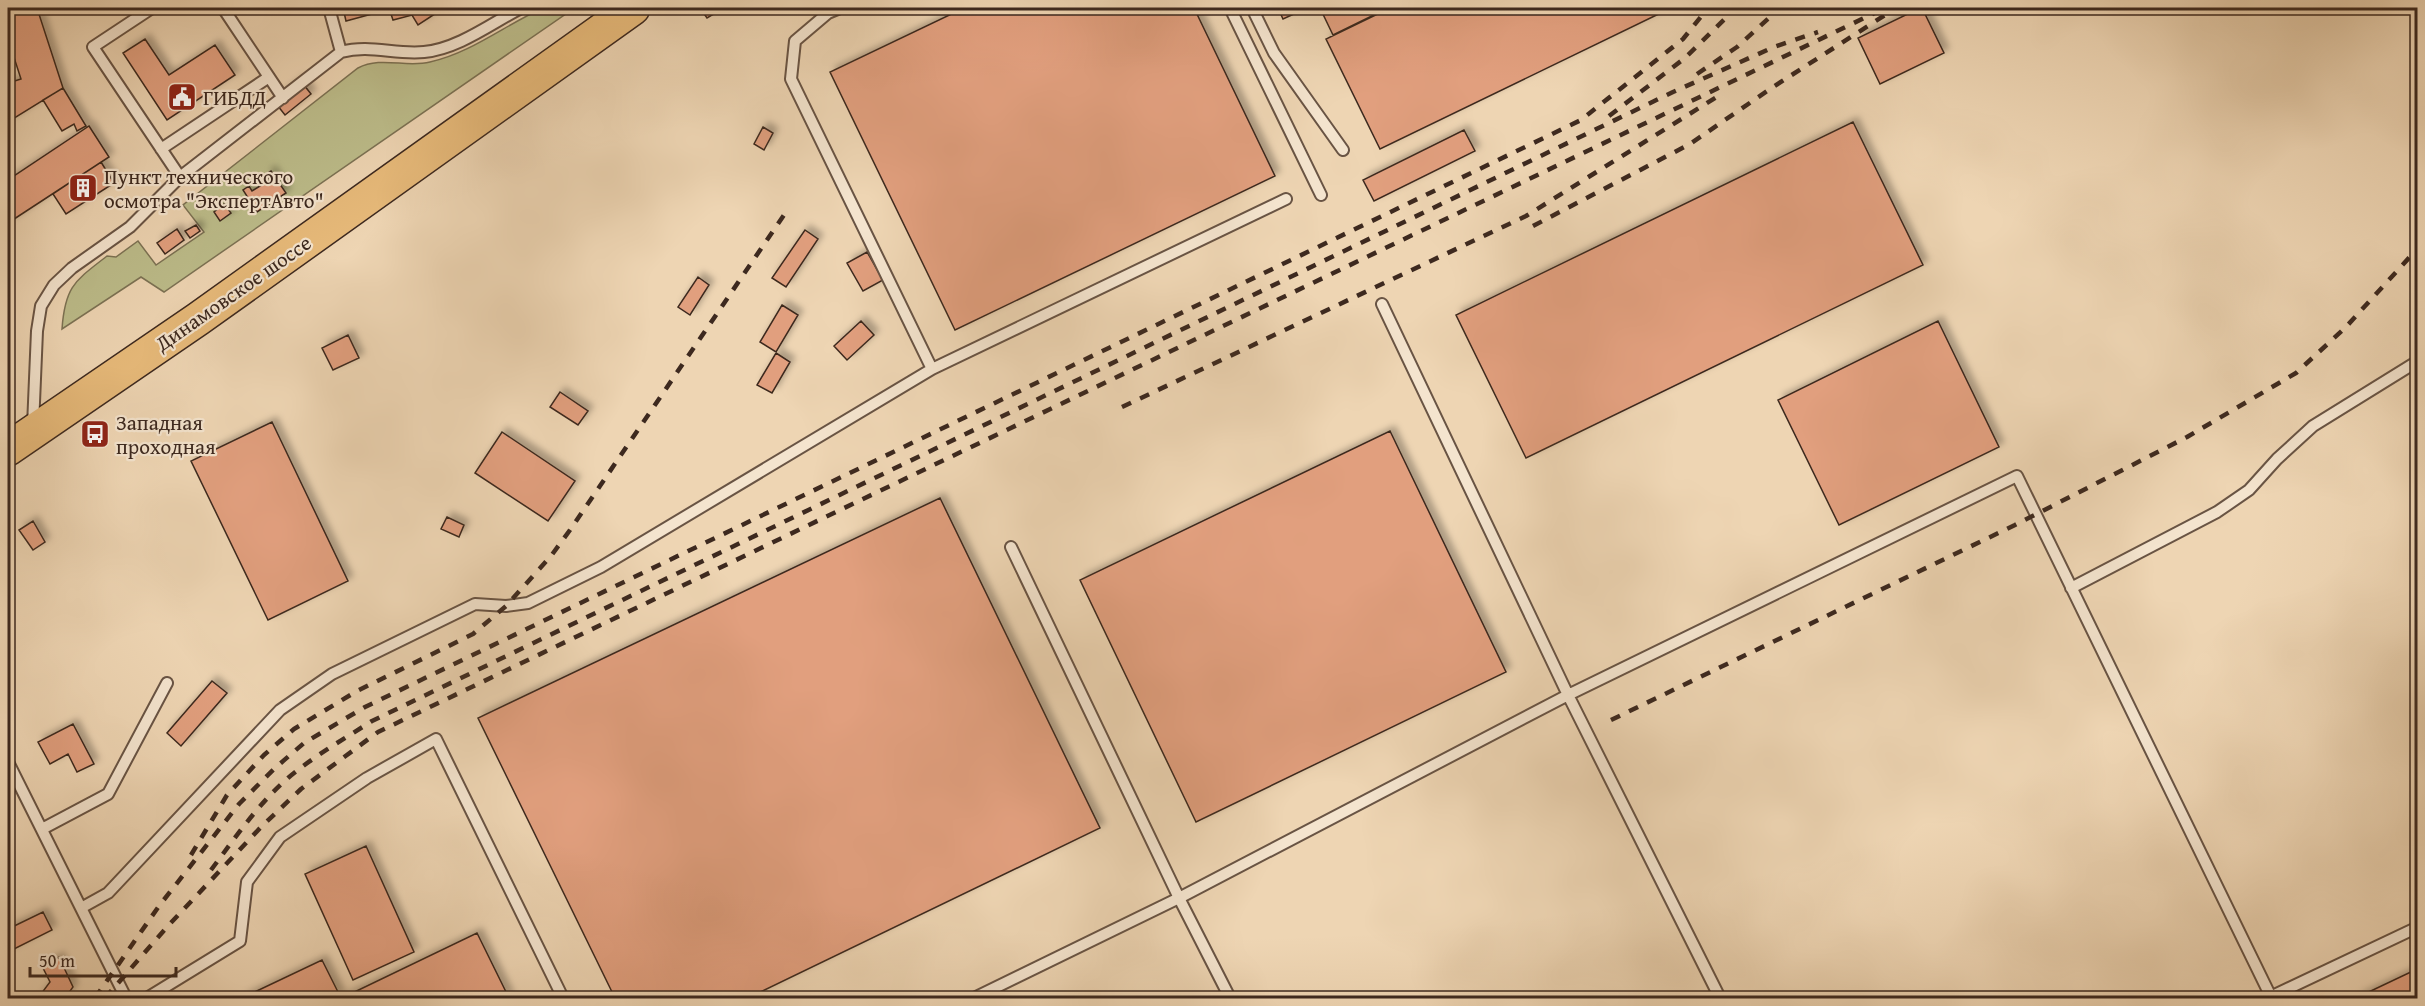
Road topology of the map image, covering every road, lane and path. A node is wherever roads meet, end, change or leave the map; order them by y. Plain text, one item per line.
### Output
1 (152, 8) edge
2 (223, 8) edge
3 (329, 8) edge
4 (521, 8) edge
5 (633, 8) edge
6 (840, 8) edge
7 (1230, 8) edge
8 (1251, 8) edge
9 (341, 52) junction
10 (269, 77) junction
11 (283, 98) junction
12 (161, 149) junction
13 (1343, 150) dead end
14 (180, 177) junction
15 (1321, 195) dead end
16 (1286, 199) dead end
17 (1382, 304) dead end
18 (2418, 361) edge
19 (932, 369) junction
20 (20, 440) edge
21 (1011, 547) dead end
22 (2071, 588) junction
23 (167, 684) dead end
24 (1568, 696) junction
25 (8, 762) edge
26 (42, 829) junction
27 (1179, 898) junction
28 (81, 908) junction
29 (2418, 927) edge
30 (2270, 998) edge
31 (126, 999) edge
32 (147, 999) edge
33 (563, 999) edge
34 (974, 999) edge
35 (1230, 999) edge
36 (1720, 999) edge

1 - 12 lane
2 - 10 lane
3 - 9 lane
4 - 9 lane
5 - 20 main road, Динамовское шоссе
6 - 19 lane
7 - 15 lane
8 - 13 lane
9 - 11 lane
10 - 11 lane
10 - 12 lane
11 - 14 lane
12 - 14 lane
14 - 20 lane
16 - 19 lane
17 - 24 lane
18 - 22 lane
19 - 28 lane
21 - 27 lane
22 - 24 lane
22 - 30 lane
23 - 26 lane
24 - 27 lane
24 - 36 lane
25 - 26 lane
26 - 28 lane
27 - 34 lane
27 - 35 lane
28 - 31 lane
29 - 30 lane
32 - 33 lane

